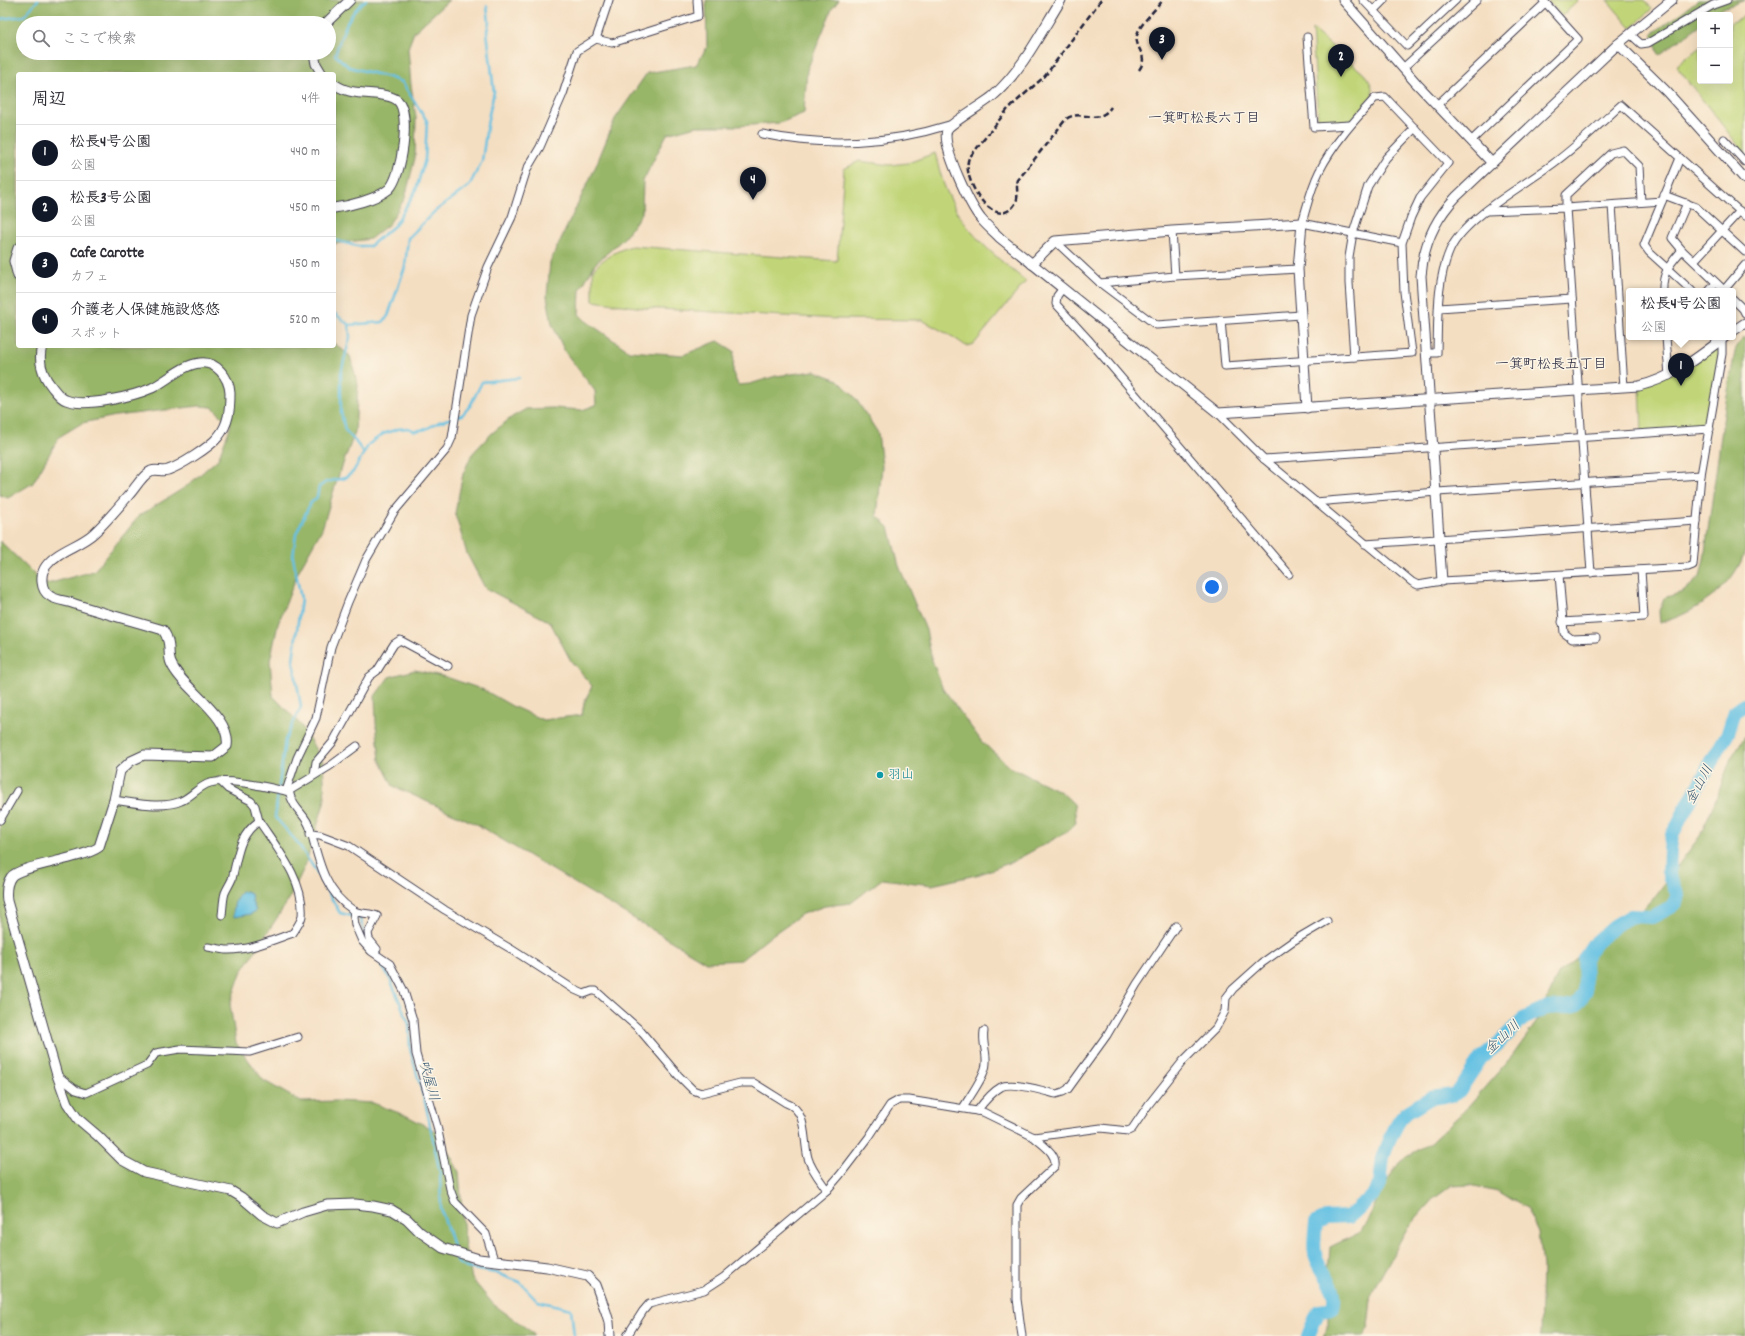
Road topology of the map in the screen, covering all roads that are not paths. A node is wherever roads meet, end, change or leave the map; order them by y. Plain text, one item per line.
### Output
1 (350, 0) edge
2 (609, 0) edge
3 (698, 0) edge
4 (1061, 0) edge
5 (1343, 0) edge
6 (1363, 0) edge
7 (1384, 0) edge
8 (1456, 0) edge
9 (1477, 0) edge
10 (1672, 0) edge
11 (1727, 0) edge
12 (1544, 1) edge
13 (1373, 10) junction
14 (333, 16) edge
15 (1630, 34) junction
16 (1307, 37) dead end
17 (596, 39) junction
18 (1618, 44) junction
19 (315, 60) edge
20 (1403, 68) junction
21 (321, 72) edge
22 (336, 85) edge
23 (1437, 105) junction
24 (949, 125) junction
25 (1350, 125) junction
26 (1414, 128) junction
27 (762, 134) dead end
28 (1724, 140) dead end
29 (1471, 141) junction
30 (1680, 158) junction
31 (1745, 162) edge
32 (1492, 163) junction
33 (1745, 179) edge
34 (1663, 198) junction
35 (1641, 202) junction
36 (1687, 203) junction
37 (1612, 205) junction
38 (336, 208) edge
39 (1566, 208) junction
40 (1487, 211) junction
41 (1742, 213) edge
42 (1302, 223) junction
43 (1172, 230) junction
44 (1723, 231) junction
45 (1353, 233) junction
46 (1055, 241) junction
47 (1402, 243) junction
48 (1682, 250) junction
49 (1745, 252) edge
50 (16, 254) edge
51 (1694, 262) junction
52 (1032, 264) junction
53 (1745, 265) edge
54 (16, 268) edge
55 (1298, 269) junction
56 (1667, 269) junction
57 (1175, 276) junction
58 (1716, 282) junction
59 (1100, 283) junction
60 (1063, 288) junction
61 (1663, 288) edge
62 (1689, 288) edge
63 (1711, 288) edge
64 (1722, 288) edge
65 (1726, 288) edge
66 (1572, 299) junction
67 (1736, 302) edge
68 (1439, 308) junction
69 (1744, 309) edge
70 (1301, 315) junction
71 (1221, 320) junction
72 (1745, 323) edge
73 (1736, 329) edge
74 (1666, 340) edge
75 (1721, 340) edge
76 (1724, 340) edge
77 (42, 348) edge
78 (1426, 353) junction
79 (1354, 357) junction
80 (1304, 360) junction
81 (1669, 376) junction
82 (1624, 387) junction
83 (1579, 390) junction
84 (1429, 400) junction
85 (1308, 408) junction
86 (1218, 413) junction
87 (1710, 429) junction
88 (1581, 437) junction
89 (1433, 447) junction
90 (1264, 459) junction
91 (1701, 475) junction
92 (1584, 484) junction
93 (1436, 492) junction
94 (1315, 502) junction
95 (1697, 521) junction
96 (1588, 529) junction
97 (1440, 538) junction
98 (1365, 544) junction
99 (1641, 570) junction
100 (1591, 573) junction
101 (1289, 574) dead end
102 (1559, 575) junction
103 (1442, 581) junction
104 (1562, 622) junction
105 (1596, 638) dead end
106 (448, 666) dead end
107 (357, 746) dead end
108 (314, 775) junction
109 (220, 782) junction
110 (17, 791) dead end
111 (287, 791) junction
112 (114, 800) junction
113 (1, 816) edge
114 (259, 821) junction
115 (310, 834) junction
116 (3, 892) edge
117 (353, 910) junction
118 (222, 914) dead end
119 (1327, 921) dead end
120 (1176, 926) dead end
121 (208, 947) dead end
122 (377, 949) dead end
123 (984, 1031) dead end
124 (298, 1036) dead end
125 (57, 1075) junction
126 (963, 1108) junction
127 (976, 1111) junction
128 (1034, 1137) junction
129 (827, 1190) junction
130 (494, 1260) junction
131 (610, 1336) edge
132 (627, 1336) edge
133 (1022, 1336) edge

1 - 14 street
2 - 17 street
3 - 17 street
4 - 24 street
5 - 20 street
6 - 13 street
7 - 13 street
8 - 13 street
9 - 20 street
10 - 15 street
11 - 15 street
12 - 23 street
12 - 29 street
15 - 18 street
16 - 25 street
17 - 111 street
18 - 32 street
18 - 33 street
19 - 21 street
20 - 23 street
22 - 38 street
23 - 29 street
24 - 27 street
24 - 52 street
25 - 26 street
25 - 42 street
26 - 45 street
26 - 47 street
28 - 31 street
29 - 32 street
30 - 34 street
30 - 40 street
30 - 41 street
32 - 78 street
34 - 35 street
34 - 36 street
34 - 56 street
35 - 37 street
35 - 39 street
36 - 44 street
36 - 48 street
37 - 39 street
37 - 82 street
39 - 40 street
39 - 66 street
40 - 68 street
41 - 44 street
42 - 43 street
42 - 45 street
42 - 55 street
43 - 46 street
43 - 57 street
44 - 49 street
44 - 51 street
45 - 47 street
45 - 79 street
46 - 52 street
46 - 59 street
47 - 79 street
48 - 51 street
48 - 56 street
50 - 54 street
51 - 58 street
52 - 60 street
53 - 65 street
55 - 57 street
55 - 70 street
56 - 61 street
56 - 62 street
57 - 59 street
58 - 63 street
58 - 64 street
59 - 71 street
60 - 86 street
60 - 101 street
66 - 68 street
66 - 83 street
67 - 69 street
68 - 78 street
70 - 71 street
70 - 80 street
71 - 80 street
72 - 73 street
74 - 81 street
75 - 81 street
76 - 87 street
77 - 112 street
78 - 84 street
79 - 80 street
80 - 85 street
81 - 82 street
82 - 83 street
83 - 84 street
83 - 88 street
84 - 85 street
84 - 89 street
85 - 86 street
86 - 90 street
87 - 88 street
87 - 91 street
88 - 89 street
88 - 92 street
89 - 90 street
89 - 93 street
90 - 94 street
91 - 92 street
91 - 95 street
92 - 93 street
92 - 96 street
93 - 94 street
93 - 97 street
94 - 98 street
95 - 96 street
95 - 99 street
96 - 97 street
96 - 100 street
97 - 98 street
97 - 103 street
98 - 103 street
99 - 100 street
99 - 104 street
100 - 102 street
102 - 103 street
102 - 104 street
104 - 105 street
106 - 108 street
107 - 108 street
108 - 111 street
109 - 111 street
109 - 112 street
109 - 114 street
110 - 113 street
111 - 115 street
112 - 116 street
114 - 118 street
114 - 121 street
115 - 117 street
115 - 129 street
116 - 125 street
117 - 122 street
117 - 130 street
119 - 128 street
120 - 127 street
123 - 126 street
124 - 125 street
125 - 130 street
126 - 127 street
126 - 129 street
127 - 128 street
128 - 133 street
129 - 132 street
130 - 131 street

